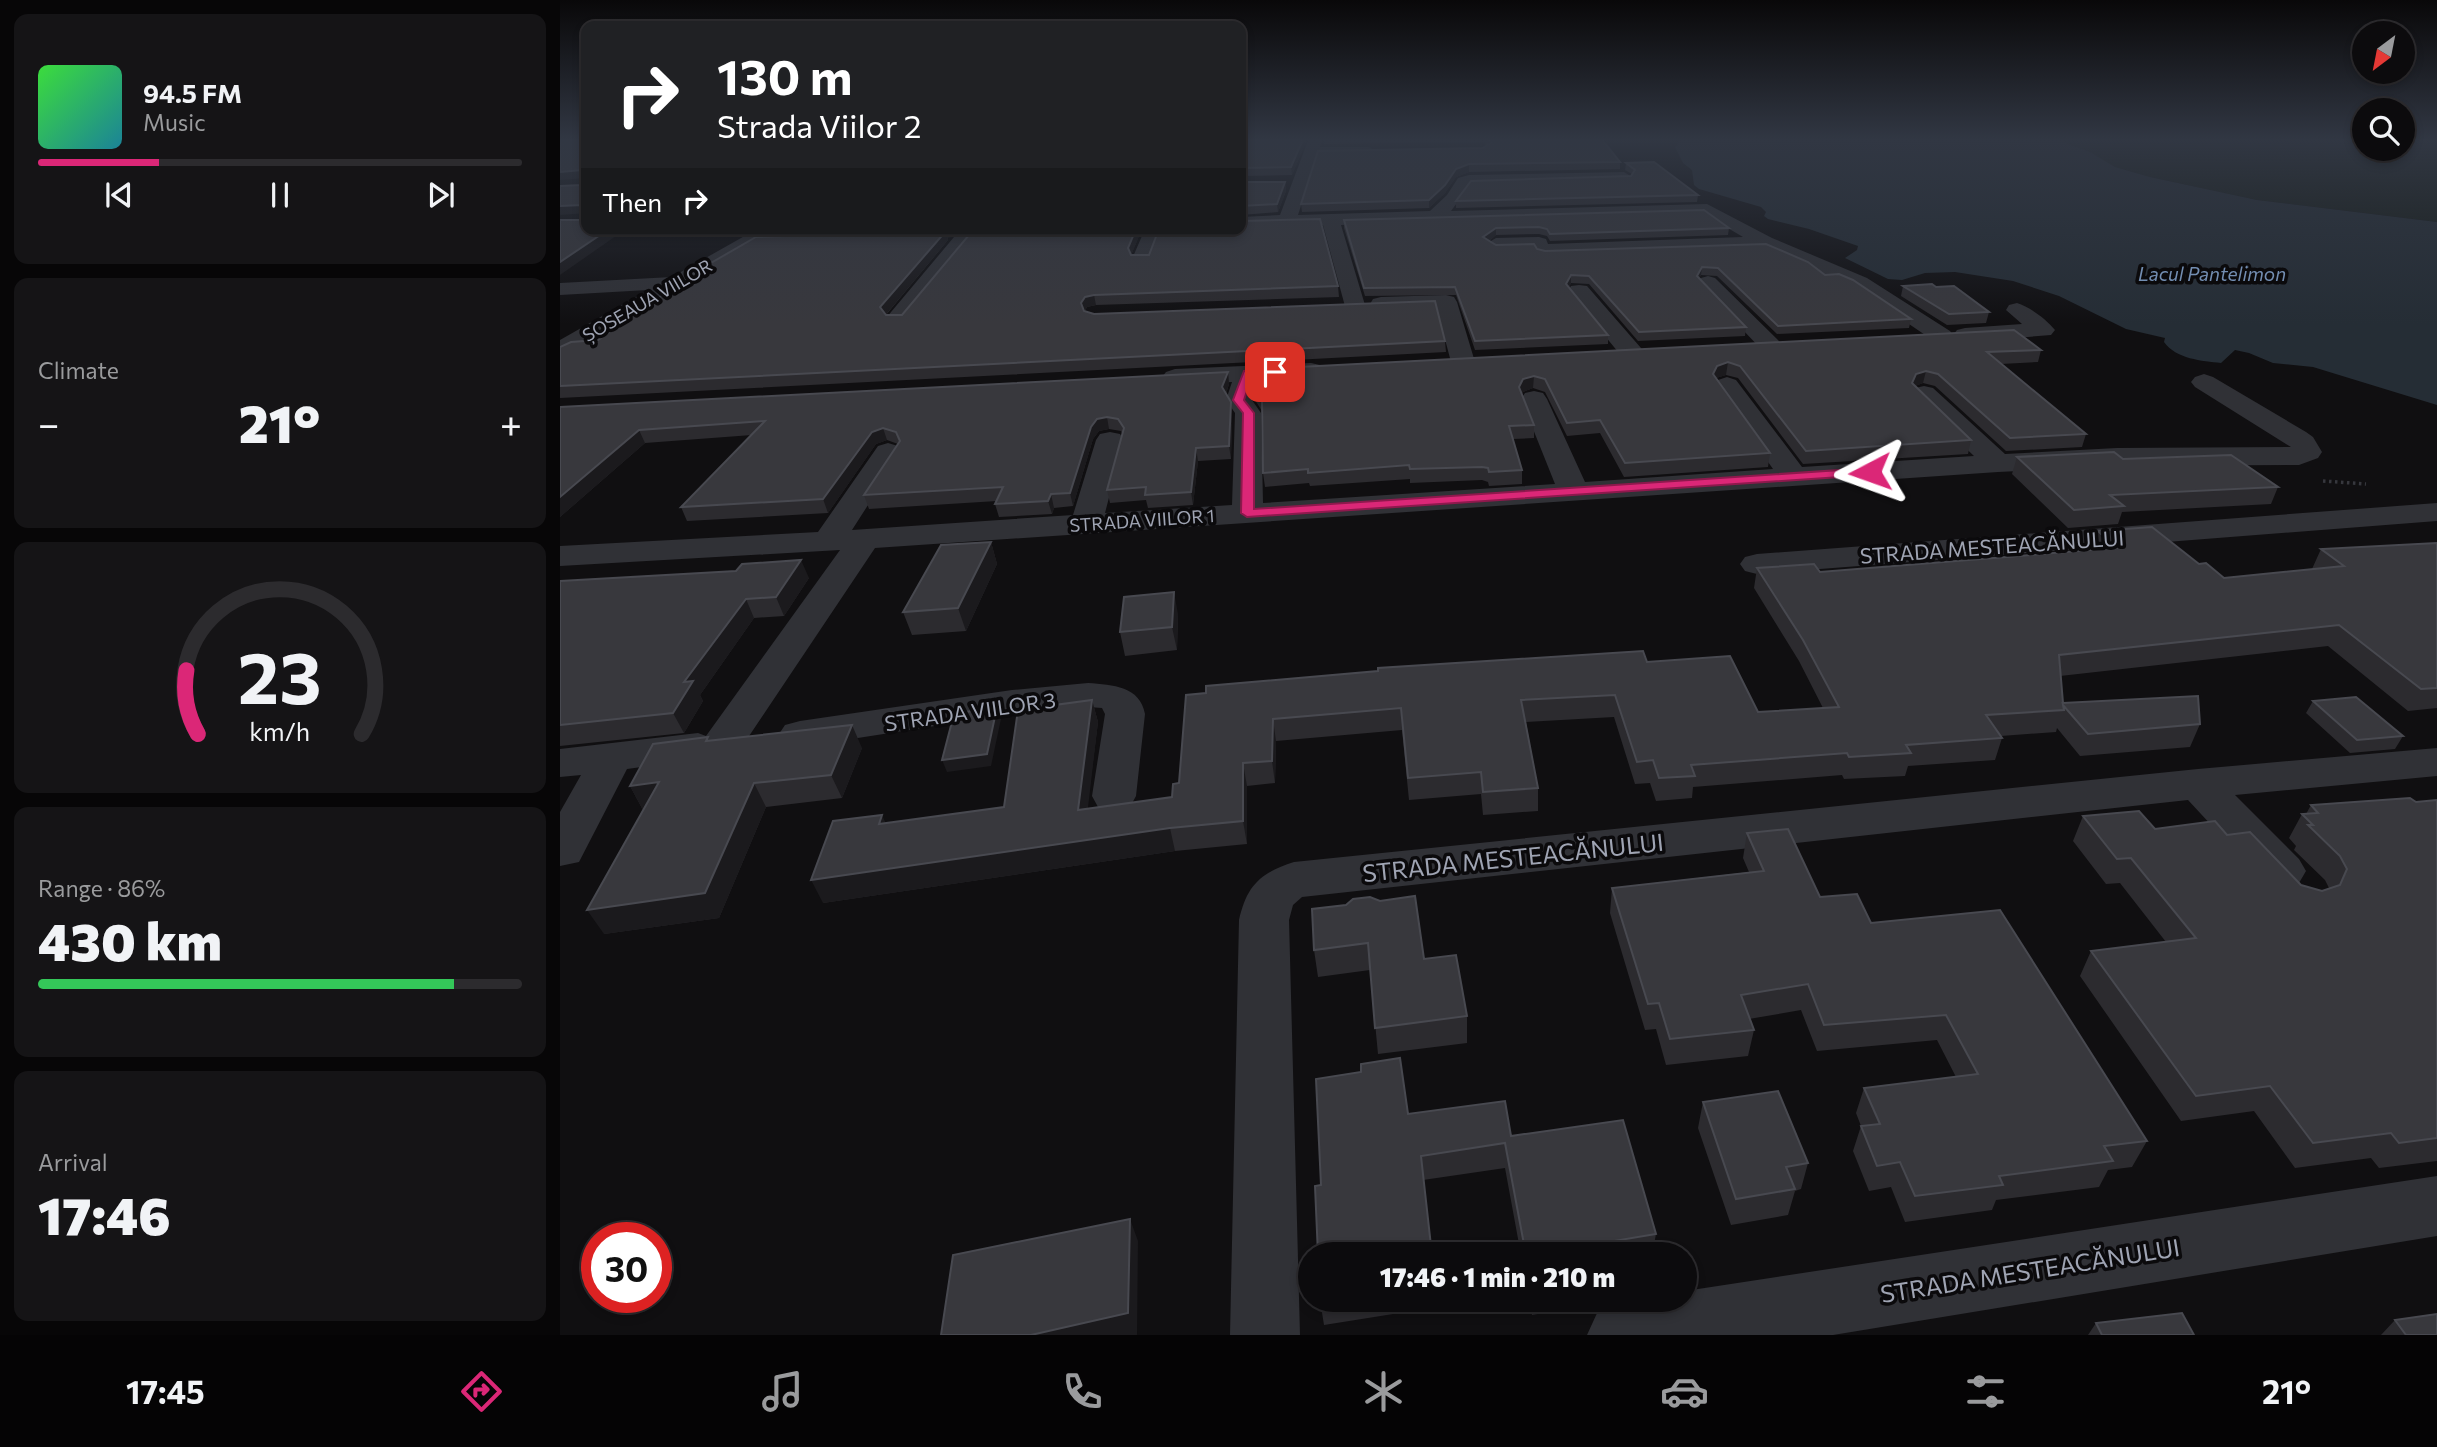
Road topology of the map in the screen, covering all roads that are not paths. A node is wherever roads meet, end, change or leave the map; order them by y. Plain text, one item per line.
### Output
1 (1295, 200) edge
2 (1388, 200) edge
3 (1452, 200) edge
4 (1521, 215) junction
5 (1434, 217) junction
6 (1388, 218) junction
7 (1331, 220) junction
8 (1287, 221) junction
9 (1246, 222) edge
10 (770, 235) edge
11 (966, 235) edge
12 (1152, 235) edge
13 (1765, 242) junction
14 (1496, 244) edge
15 (1546, 253) junction
16 (1142, 259) edge
17 (678, 282) junction
18 (1708, 282) dead end
19 (560, 289) edge
20 (1579, 291) dead end
21 (1354, 305) junction
22 (1327, 306) edge
23 (2017, 310) dead end
24 (897, 318) edge
25 (1942, 336) junction
26 (1902, 338) edge
27 (1796, 344) edge
28 (1770, 345) junction
29 (1742, 347) edge
30 (560, 350) edge
31 (1660, 352) edge
32 (1632, 353) junction
33 (1606, 354) edge
34 (1489, 361) edge
35 (1464, 362) junction
36 (1437, 363) edge
37 (1329, 369) edge
38 (1248, 373) junction
39 (1154, 378) edge
40 (2204, 382) dead end
41 (1727, 385) dead end
42 (1924, 394) edge
43 (1534, 399) dead end
44 (1110, 440) dead end
45 (888, 452) dead end
46 (1998, 463) junction
47 (1794, 477) junction
48 (1574, 492) junction
49 (2437, 512) edge
50 (1247, 513) junction
51 (1086, 524) junction
52 (865, 539) junction
53 (828, 541) junction
54 (560, 556) edge
55 (1757, 564) dead end
56 (722, 744) junction
57 (612, 757) junction
58 (2437, 762) edge
59 (560, 763) edge
60 (2198, 785) junction
61 (1114, 796) dead end
62 (562, 850) dead end
63 (2306, 895) edge
64 (2437, 1206) edge
65 (1265, 1335) edge
66 (1622, 1335) edge

1 - 8 street
2 - 6 street
3 - 5 street
4 - 5 street
4 - 13 street
4 - 15 street
5 - 6 street
6 - 7 street
7 - 8 street
7 - 21 street
8 - 9 street
10 - 17 street, ȘOSEAUA VIILOR
11 - 24 street
12 - 16 street
13 - 15 street
13 - 25 street
14 - 15 street
17 - 19 street
17 - 30 street, ȘOSEAUA VIILOR
18 - 28 street
20 - 32 street
21 - 22 street
21 - 35 street
23 - 25 street
25 - 26 street
27 - 28 street
28 - 29 street
31 - 32 street
32 - 33 street
34 - 35 street
35 - 36 street
37 - 38 street
38 - 39 street
38 - 50 street
40 - 46 street, STRADA VIILOR 1
41 - 47 street
42 - 46 street
43 - 48 street
44 - 51 street
45 - 53 street
46 - 47 street, STRADA VIILOR 1
47 - 48 street, STRADA VIILOR 1
48 - 50 street, STRADA VIILOR 1
49 - 55 street, STRADA MESTEACĂNULUI
50 - 51 street, STRADA VIILOR 1
51 - 52 street, STRADA VIILOR 1
52 - 53 street, STRADA VIILOR 1
52 - 56 street
53 - 54 street, STRADA VIILOR 1
56 - 57 street, STRADA VIILOR 3
56 - 61 street, STRADA VIILOR 3
57 - 59 street, STRADA VIILOR 3
57 - 62 street
58 - 60 street, STRADA MESTEACĂNULUI
60 - 63 street
60 - 65 street, STRADA MESTEACĂNULUI
64 - 66 street, STRADA MESTEACĂNULUI

